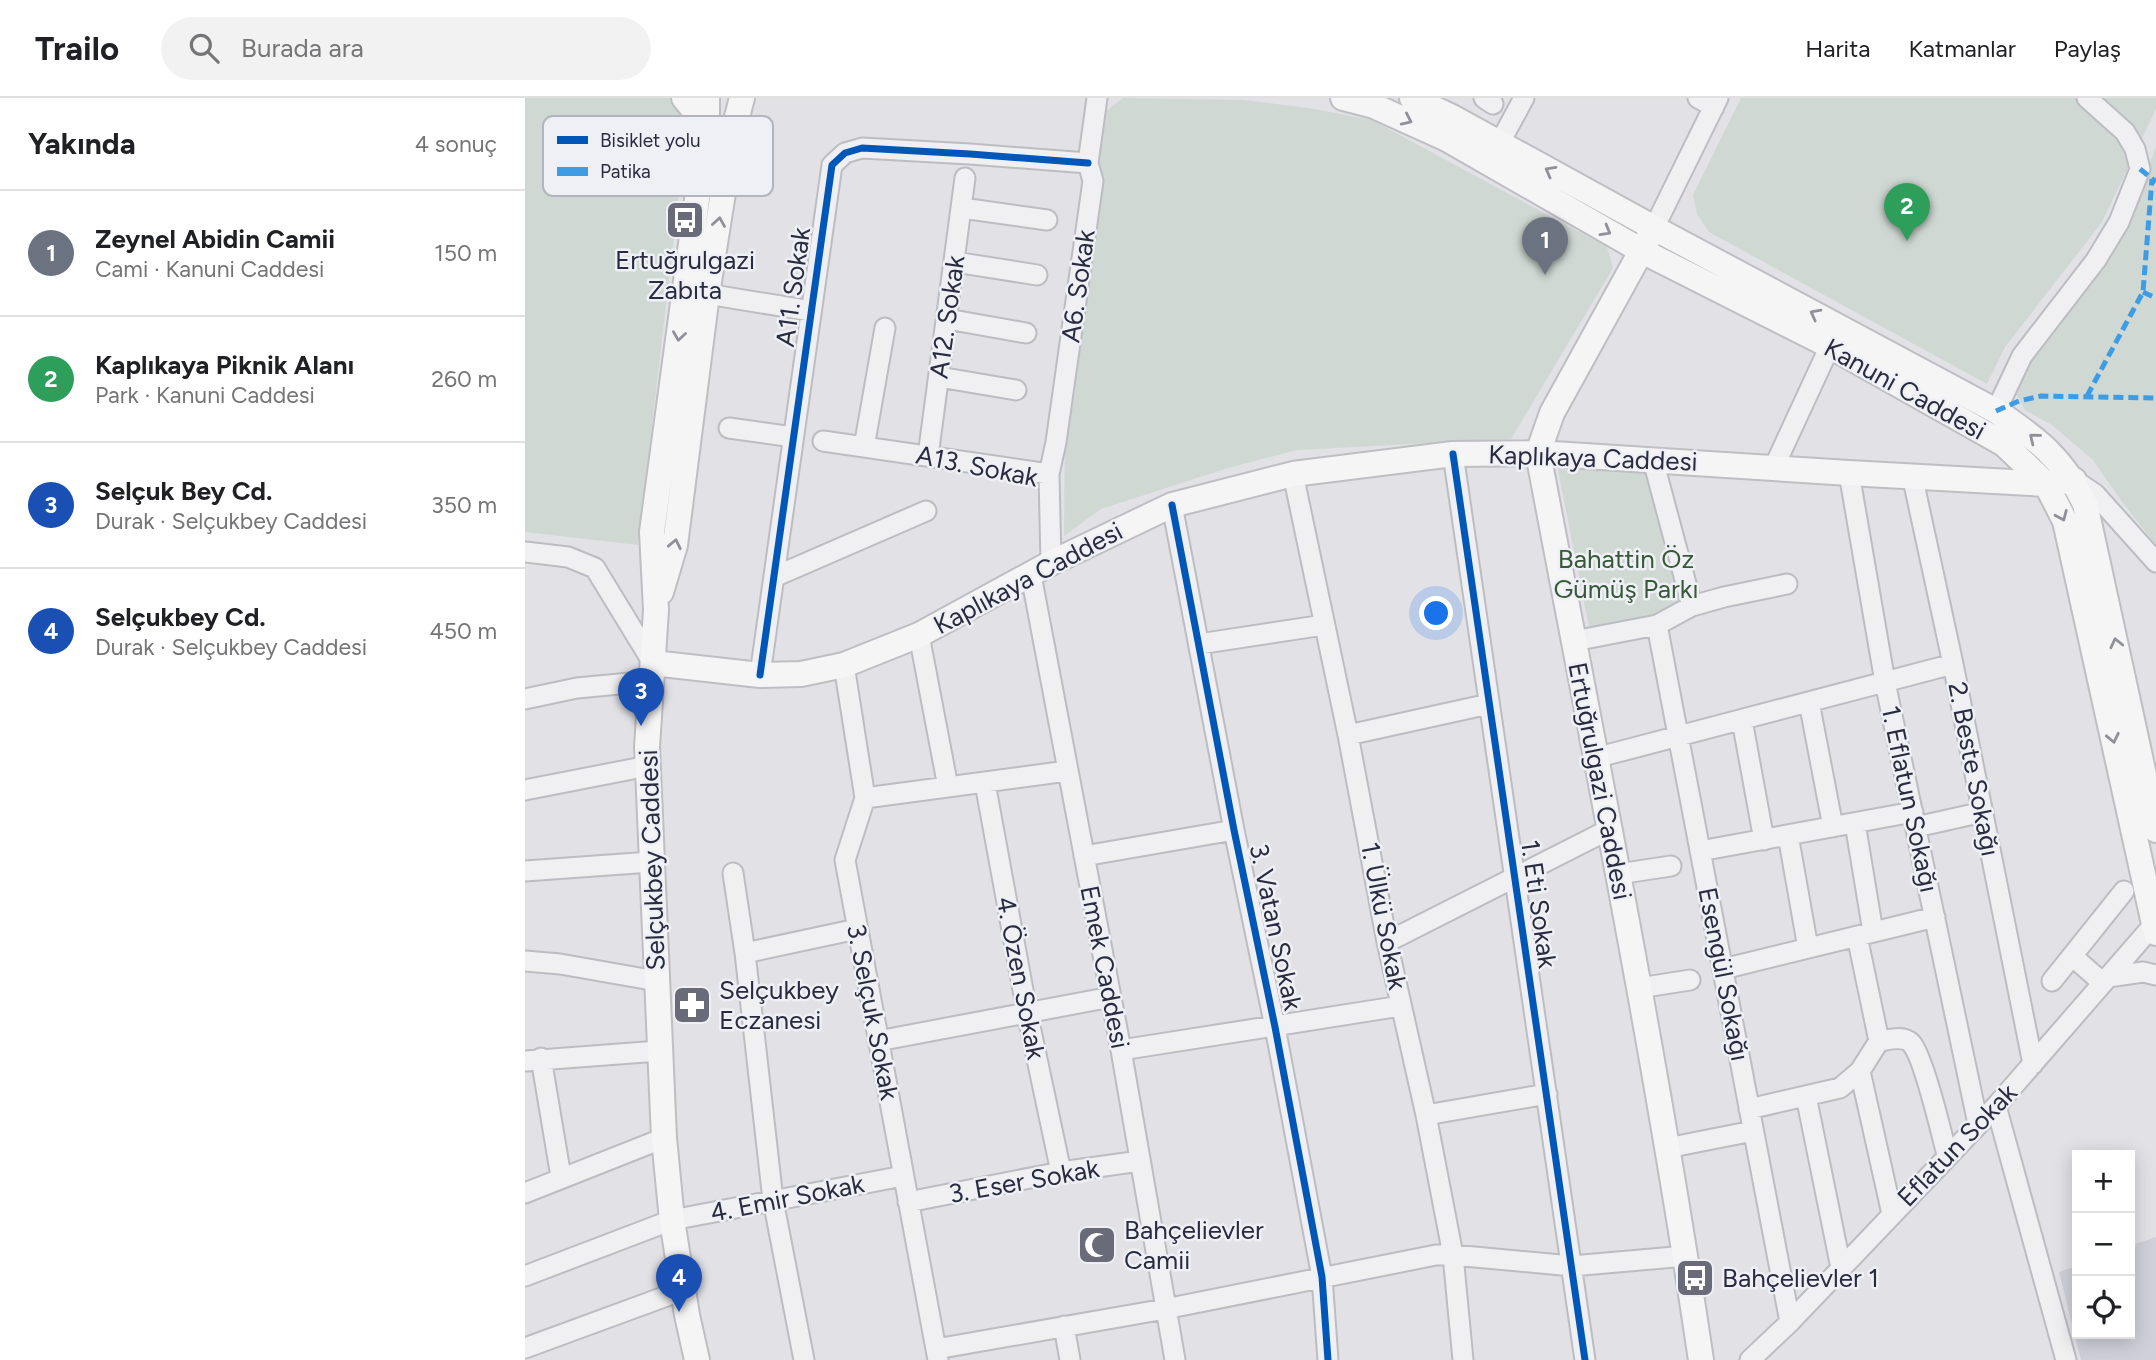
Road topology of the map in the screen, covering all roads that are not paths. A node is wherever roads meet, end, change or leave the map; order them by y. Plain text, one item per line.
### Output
1 (684, 98) edge
2 (707, 98) edge
3 (742, 98) edge
4 (761, 98) edge
5 (1097, 98) edge
6 (1343, 98) edge
7 (1412, 98) edge
8 (1524, 98) edge
9 (2087, 98) edge
10 (1713, 100) edge
11 (699, 116) edge
12 (707, 116) edge
13 (737, 116) edge
14 (747, 116) edge
15 (1499, 144) junction
16 (1088, 163) junction
17 (965, 178) dead end
18 (698, 196) edge
19 (723, 196) edge
20 (962, 208) junction
21 (1047, 220) dead end
22 (1654, 228) junction
23 (1641, 251) junction
24 (955, 262) junction
25 (1037, 275) dead end
26 (707, 294) junction
27 (811, 310) junction
28 (947, 319) junction
29 (885, 328) dead end
30 (1026, 333) dead end
31 (1830, 346) junction
32 (939, 377) junction
33 (1016, 390) dead end
34 (1996, 411) junction
35 (729, 428) dead end
36 (793, 437) junction
37 (823, 441) dead end
38 (864, 447) junction
39 (1538, 453) junction
40 (1453, 454) junction
41 (928, 456) junction
42 (1653, 460) junction
43 (1775, 467) junction
44 (1849, 473) junction
45 (1049, 474) junction
46 (1293, 474) junction
47 (1912, 475) junction
48 (2074, 481) junction
49 (2046, 484) junction
50 (1172, 505) junction
51 (926, 511) dead end
52 (525, 552) edge
53 (2156, 562) edge
54 (1041, 569) junction
55 (774, 577) junction
56 (1787, 584) dead end
57 (1692, 606) junction
58 (656, 610) junction
59 (1324, 625) junction
60 (1657, 625) junction
61 (919, 635) junction
62 (1574, 641) junction
63 (1199, 643) junction
64 (1953, 664) junction
65 (844, 665) junction
66 (652, 672) junction
67 (760, 675) junction
68 (1885, 682) junction
69 (525, 699) edge
70 (1809, 702) junction
71 (1489, 704) junction
72 (1742, 720) junction
73 (1348, 735) junction
74 (1679, 736) junction
75 (1595, 758) junction
76 (648, 766) junction
77 (1067, 771) junction
78 (985, 783) junction
79 (949, 788) junction
80 (525, 790) edge
81 (865, 798) junction
82 (1983, 812) junction
83 (1914, 819) junction
84 (1855, 823) junction
85 (1833, 827) junction
86 (1234, 830) junction
87 (1610, 830) junction
88 (2156, 830) edge
89 (1788, 835) junction
90 (1765, 840) junction
91 (1700, 851) junction
92 (1084, 856) junction
93 (651, 862) junction
94 (1671, 866) dead end
95 (525, 871) edge
96 (733, 873) dead end
97 (1618, 874) junction
98 (1514, 879) junction
99 (2124, 891) dead end
100 (1935, 918) junction
101 (2155, 926) edge
102 (857, 929) junction
103 (1865, 934) junction
104 (1387, 942) junction
105 (1808, 948) junction
106 (745, 953) junction
107 (2072, 956) junction
108 (525, 961) edge
109 (1723, 969) junction
110 (2156, 975) edge
111 (1690, 980) dead end
112 (2105, 980) junction
113 (657, 981) junction
114 (2052, 981) dead end
115 (1639, 988) junction
116 (1111, 997) junction
117 (1401, 1006) junction
118 (1027, 1012) junction
119 (1275, 1027) junction
120 (878, 1041) junction
121 (1879, 1041) junction
122 (1121, 1049) junction
123 (659, 1051) junction
124 (533, 1059) edge
125 (2033, 1064) junction
126 (1860, 1071) junction
127 (1547, 1094) junction
128 (1806, 1096) junction
129 (1996, 1106) junction
130 (1749, 1109) junction
131 (1426, 1115) junction
132 (1978, 1124) junction
133 (1753, 1130) junction
134 (664, 1138) junction
135 (1667, 1149) junction
136 (1947, 1155) junction
137 (1139, 1161) junction
138 (1061, 1172) junction
139 (903, 1176) junction
140 (561, 1177) junction
141 (525, 1193) edge
142 (773, 1200) junction
143 (908, 1202) junction
144 (1892, 1214) junction
145 (672, 1220) junction
146 (1453, 1255) junction
147 (1686, 1256) junction
148 (1571, 1266) junction
149 (1841, 1269) junction
150 (525, 1276) edge
151 (1322, 1277) junction
152 (683, 1290) junction
153 (1165, 1309) junction
154 (1790, 1322) junction
155 (1064, 1326) junction
156 (536, 1350) edge
157 (937, 1354) edge
158 (697, 1360) edge
159 (804, 1360) edge
160 (1070, 1360) edge
161 (1175, 1360) edge
162 (1328, 1360) edge
163 (1463, 1360) edge
164 (1585, 1360) edge
165 (1702, 1360) edge
166 (1750, 1360) edge
167 (2066, 1360) edge

1 - 11 main road
2 - 12 main road, Selçukbey Caddesi
3 - 13 main road, Selçukbey Caddesi
4 - 14 main road
5 - 16 street, A6. Sokak
6 -> 23 main road, Kanuni Caddesi
7 - 15 main road, Kanuni Caddesi
8 - 15 street
9 - 34 street
10 - 22 street
22 -> 15 main road, Kanuni Caddesi
16 - 27 street, A11. Sokak
16 - 45 street, A6. Sokak
17 - 20 street, A12. Sokak
18 -> 58 main road, Selçukbey Caddesi
26 -> 19 main road, Selçukbey Caddesi
20 - 21 street
20 - 24 street, A12. Sokak
22 - 23 main road
34 -> 22 main road, Kanuni Caddesi
23 - 31 main road, Kanuni Caddesi
23 - 39 main road
24 - 25 street
24 - 28 street, A12. Sokak
26 - 27 street
58 -> 26 main road, Selçukbey Caddesi
27 - 36 street, A11. Sokak
28 - 30 street
28 - 32 street, A12. Sokak
29 - 38 street
31 - 43 street
31 - 49 main road, Kanuni Caddesi
32 - 33 street
32 - 41 street, A12. Sokak
48 -> 34 main road, Kanuni Caddesi
35 - 36 street
36 - 55 street, A11. Sokak
37 - 38 street, A13. Sokak
38 - 41 street, A13. Sokak
39 - 40 main road, Kaplıkaya Caddesi
39 - 42 main road, Kaplıkaya Caddesi
39 - 62 main road, Ertuğrulgazi Caddesi
40 - 46 main road, Kaplıkaya Caddesi
40 - 71 street, 1. Eti Sokak
41 - 45 street, A13. Sokak
42 - 43 main road, Kaplıkaya Caddesi
42 - 57 street
43 - 44 main road, Kaplıkaya Caddesi
44 - 47 main road, Kaplıkaya Caddesi
44 - 68 street, 1. Eflatun Sokağı
45 - 54 street, A13. Sokak
46 - 50 main road, Kaplıkaya Caddesi
46 - 59 street, 1. Ülkü Sokak
47 - 49 main road, Kaplıkaya Caddesi
47 - 64 street, 2. Beste Sokağı
48 - 49 main road, Kaplıkaya Caddesi
48 - 53 street
88 -> 48 main road, Kanuni Caddesi
49 -> 101 main road, Kanuni Caddesi
50 - 54 main road, Kaplıkaya Caddesi
50 - 63 street, 3. Vatan Sokak
51 - 55 street
52 - 66 street
54 - 61 main road, Kaplıkaya Caddesi
54 - 77 street, Emek Caddesi
55 - 67 street, A11. Sokak
56 - 57 street
57 - 60 street
58 - 66 main road, Selçukbey Caddesi
59 - 63 street
59 - 73 street, 1. Ülkü Sokak
60 - 62 street
60 - 74 street, Esengül Sokağı
61 - 65 main road, Kaplıkaya Caddesi
61 - 79 street
62 - 75 main road, Ertuğrulgazi Caddesi
63 - 86 street, 3. Vatan Sokak
64 - 68 street
64 - 82 street, 2. Beste Sokağı
65 - 67 main road, Kaplıkaya Caddesi
65 - 81 street, 3. Selçuk Sokak
66 - 67 main road, Kaplıkaya Caddesi
66 - 69 street
66 - 76 main road, Selçukbey Caddesi
68 - 70 street
68 - 83 street, 1. Eflatun Sokağı
70 - 72 street
70 - 85 street
71 - 73 street
71 - 98 street, 1. Eti Sokak
72 - 74 street
72 - 90 street
73 - 104 street, 1. Ülkü Sokak
74 - 75 street
74 - 91 street, Esengül Sokağı
75 - 87 main road, Ertuğrulgazi Caddesi
76 - 80 street
76 - 93 main road, Selçukbey Caddesi
77 - 78 street
77 - 92 street, Emek Caddesi
78 - 79 street
78 - 118 street, 4. Özen Sokak
79 - 81 street
81 - 102 street, 3. Selçuk Sokak
82 - 83 street
82 - 125 street, 2. Beste Sokağı
83 - 84 street
83 - 100 street, 1. Eflatun Sokağı
84 - 85 street
84 - 103 street
85 - 89 street
86 - 92 street, 3. Vatan Sokak
86 - 119 street, 3. Vatan Sokak
87 - 97 main road, Ertuğrulgazi Caddesi
87 - 98 street
89 - 90 street
89 - 105 street
90 - 91 street
91 - 109 street, Esengül Sokağı
92 - 116 street, Emek Caddesi
93 - 95 street
93 - 113 main road, Selçukbey Caddesi
94 - 97 street
96 - 106 street
97 - 115 main road, Ertuğrulgazi Caddesi
98 - 104 street
98 - 127 street, 1. Eti Sokak
99 - 107 street
100 - 103 street
100 - 132 street, 1. Eflatun Sokağı
101 - 112 street, Eflatun Sokak
102 - 106 street
102 - 120 street, 3. Selçuk Sokak
103 - 105 street
103 - 121 street
104 - 117 street, 1. Ülkü Sokak
105 - 109 street
106 - 142 street
107 - 112 street
107 - 114 street
108 - 113 street
109 - 130 street, Esengül Sokağı
110 - 112 street
111 - 115 street
112 - 125 street, Eflatun Sokak
113 - 123 main road, Selçukbey Caddesi
115 - 135 main road, Ertuğrulgazi Caddesi
116 - 118 street
116 - 122 street, Emek Caddesi
117 - 119 street
117 - 131 street, 1. Ülkü Sokak
118 - 120 street
118 - 138 street, 4. Özen Sokak
119 - 122 street
119 - 151 street, 3. Vatan Sokak
120 - 139 street, 3. Selçuk Sokak
121 - 126 street
121 - 136 street
122 - 137 street, Emek Caddesi
123 - 124 street
123 - 134 main road, Selçukbey Caddesi
124 - 140 street
125 - 129 street, Eflatun Sokak
126 - 128 street
126 - 144 street
127 - 131 street
127 - 148 street, 1. Eti Sokak
128 - 130 street
128 - 149 street
129 - 132 street, Eflatun Sokak
129 - 167 street
130 - 133 street, Esengül Sokağı
131 - 146 street, 1. Ülkü Sokak
132 - 136 street, Eflatun Sokak
133 - 135 street
133 - 154 street, Esengül Sokağı
134 - 140 street
134 - 145 main road, Selçukbey Caddesi
135 - 147 main road, Ertuğrulgazi Caddesi
136 - 144 street, Eflatun Sokak
137 - 138 street, 3. Eser Sokak
137 - 153 street, Emek Caddesi
138 - 143 street, 3. Eser Sokak
139 - 142 street, 4. Emir Sokak
139 - 143 street, 3. Selçuk Sokak
140 - 141 street
142 - 145 street, 4. Emir Sokak
142 - 159 street
143 - 157 street, 3. Selçuk Sokak
144 - 149 street, Eflatun Sokak
145 - 150 street, 4. Emir Sokak
145 - 152 main road, Selçukbey Caddesi
146 - 148 street
146 - 151 street
146 - 163 street, 1. Ülkü Sokak
147 - 148 street
147 - 165 main road, Ertuğrulgazi Caddesi
148 - 164 street, 1. Eti Sokak
149 - 154 street, Eflatun Sokak
151 - 153 street
151 - 162 street, 3. Vatan Sokak
152 - 156 street
152 - 158 main road, Selçukbey Caddesi
153 - 155 street
153 - 161 street, Emek Caddesi
154 - 166 street, Eflatun Sokak
155 - 157 street
155 - 160 street

